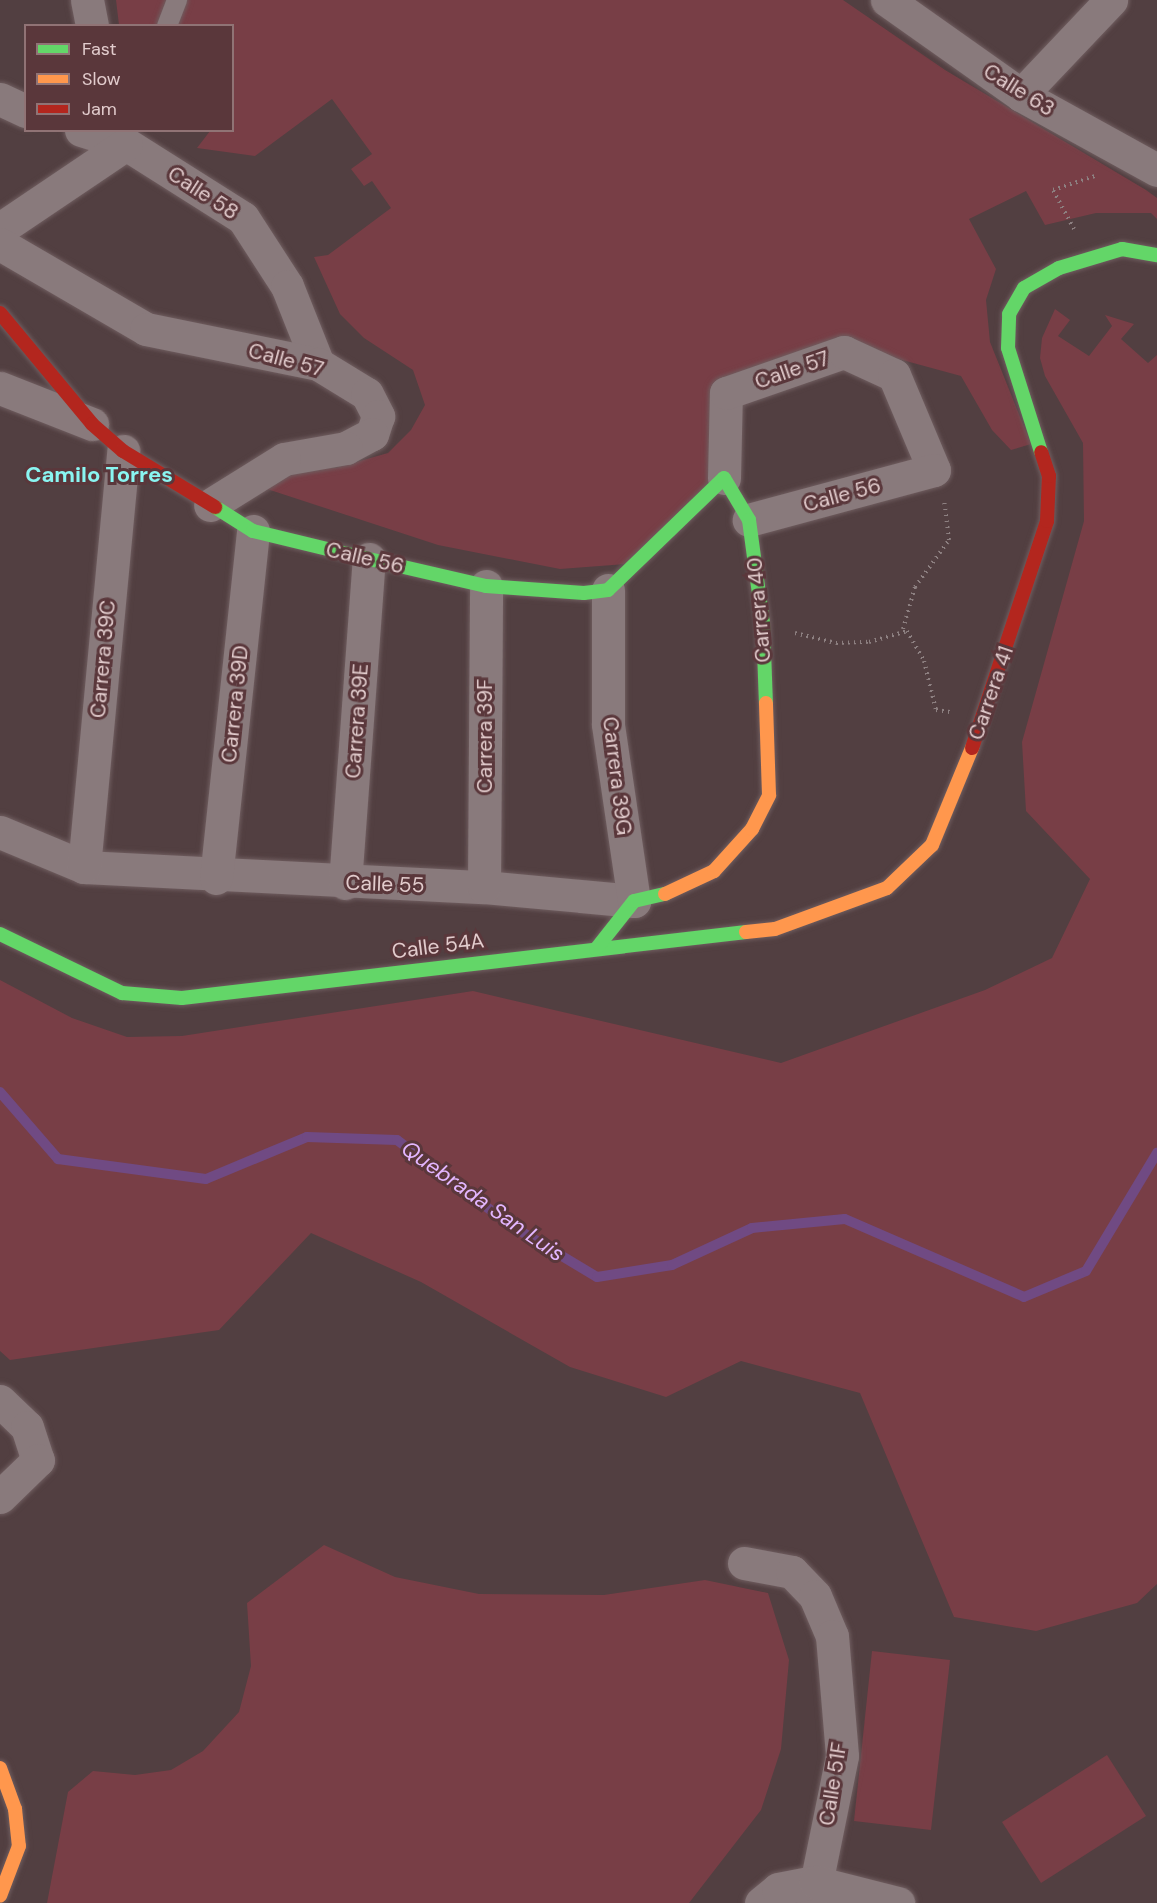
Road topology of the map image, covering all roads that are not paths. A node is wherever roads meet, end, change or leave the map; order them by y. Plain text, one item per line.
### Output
1 (87, 0) edge
2 (177, 0) edge
3 (887, 0) edge
4 (1111, 0) edge
5 (92, 24) edge
6 (168, 24) edge
7 (1021, 95) junction
8 (0, 99) edge
9 (24, 110) edge
10 (105, 135) edge
11 (1156, 166) edge
12 (0, 229) edge
13 (0, 244) edge
14 (1157, 255) edge
15 (0, 314) edge
16 (318, 364) junction
17 (0, 388) edge
18 (92, 424) junction
19 (123, 451) junction
20 (934, 470) joint
21 (724, 478) junction
22 (210, 505) junction
23 (749, 520) junction
24 (253, 531) junction
25 (369, 559) junction
26 (486, 586) junction
27 (608, 590) junction
28 (752, 829) joint
29 (0, 832) edge
30 (84, 867) junction
31 (216, 878) junction
32 (345, 883) junction
33 (484, 887) junction
34 (887, 888) joint
35 (633, 901) junction
36 (0, 934) edge
37 (596, 949) junction
38 (0, 1401) edge
39 (0, 1497) edge
40 (744, 1563) dead end
41 (1, 1775) edge
42 (814, 1892) edge
43 (0, 1896) edge
44 (761, 1903) edge
45 (898, 1903) edge

1 - 5 street
2 - 6 lane
3 - 7 street, Calle 63
4 - 7 street
7 - 11 street, Calle 63
8 - 9 street
10 - 12 street
10 - 16 street, Calle 58
13 - 16 street, Calle 57
14 - 34 street, Carrera 41
15 - 18 street
16 - 22 street, Calle 57
17 - 18 street, Calle 56
18 - 19 street, Calle 56
19 - 22 street, Calle 56
19 - 30 street, Carrera 39C
20 - 21 street, Calle 57
20 - 23 street, Calle 56
21 - 23 street, Carrera 40
21 - 27 street
22 - 24 street, Calle 56
23 - 28 street, Carrera 40
24 - 25 street, Calle 56
24 - 31 street, Carrera 39D
25 - 26 street, Calle 56
25 - 32 street, Carrera 39E
26 - 27 street, Calle 56
26 - 33 street, Carrera 39F
27 - 35 street, Carrera 39G
28 - 35 street, Calle 55
29 - 30 street, Calle 55
30 - 31 street, Calle 55
31 - 32 street, Calle 55
32 - 33 street, Calle 55
33 - 35 street, Calle 55
34 - 37 street, Calle 54A
35 - 37 street
36 - 37 street, Calle 54A
38 - 39 street
40 - 42 street, Calle 51F
41 - 43 street
42 - 44 street
42 - 45 street

